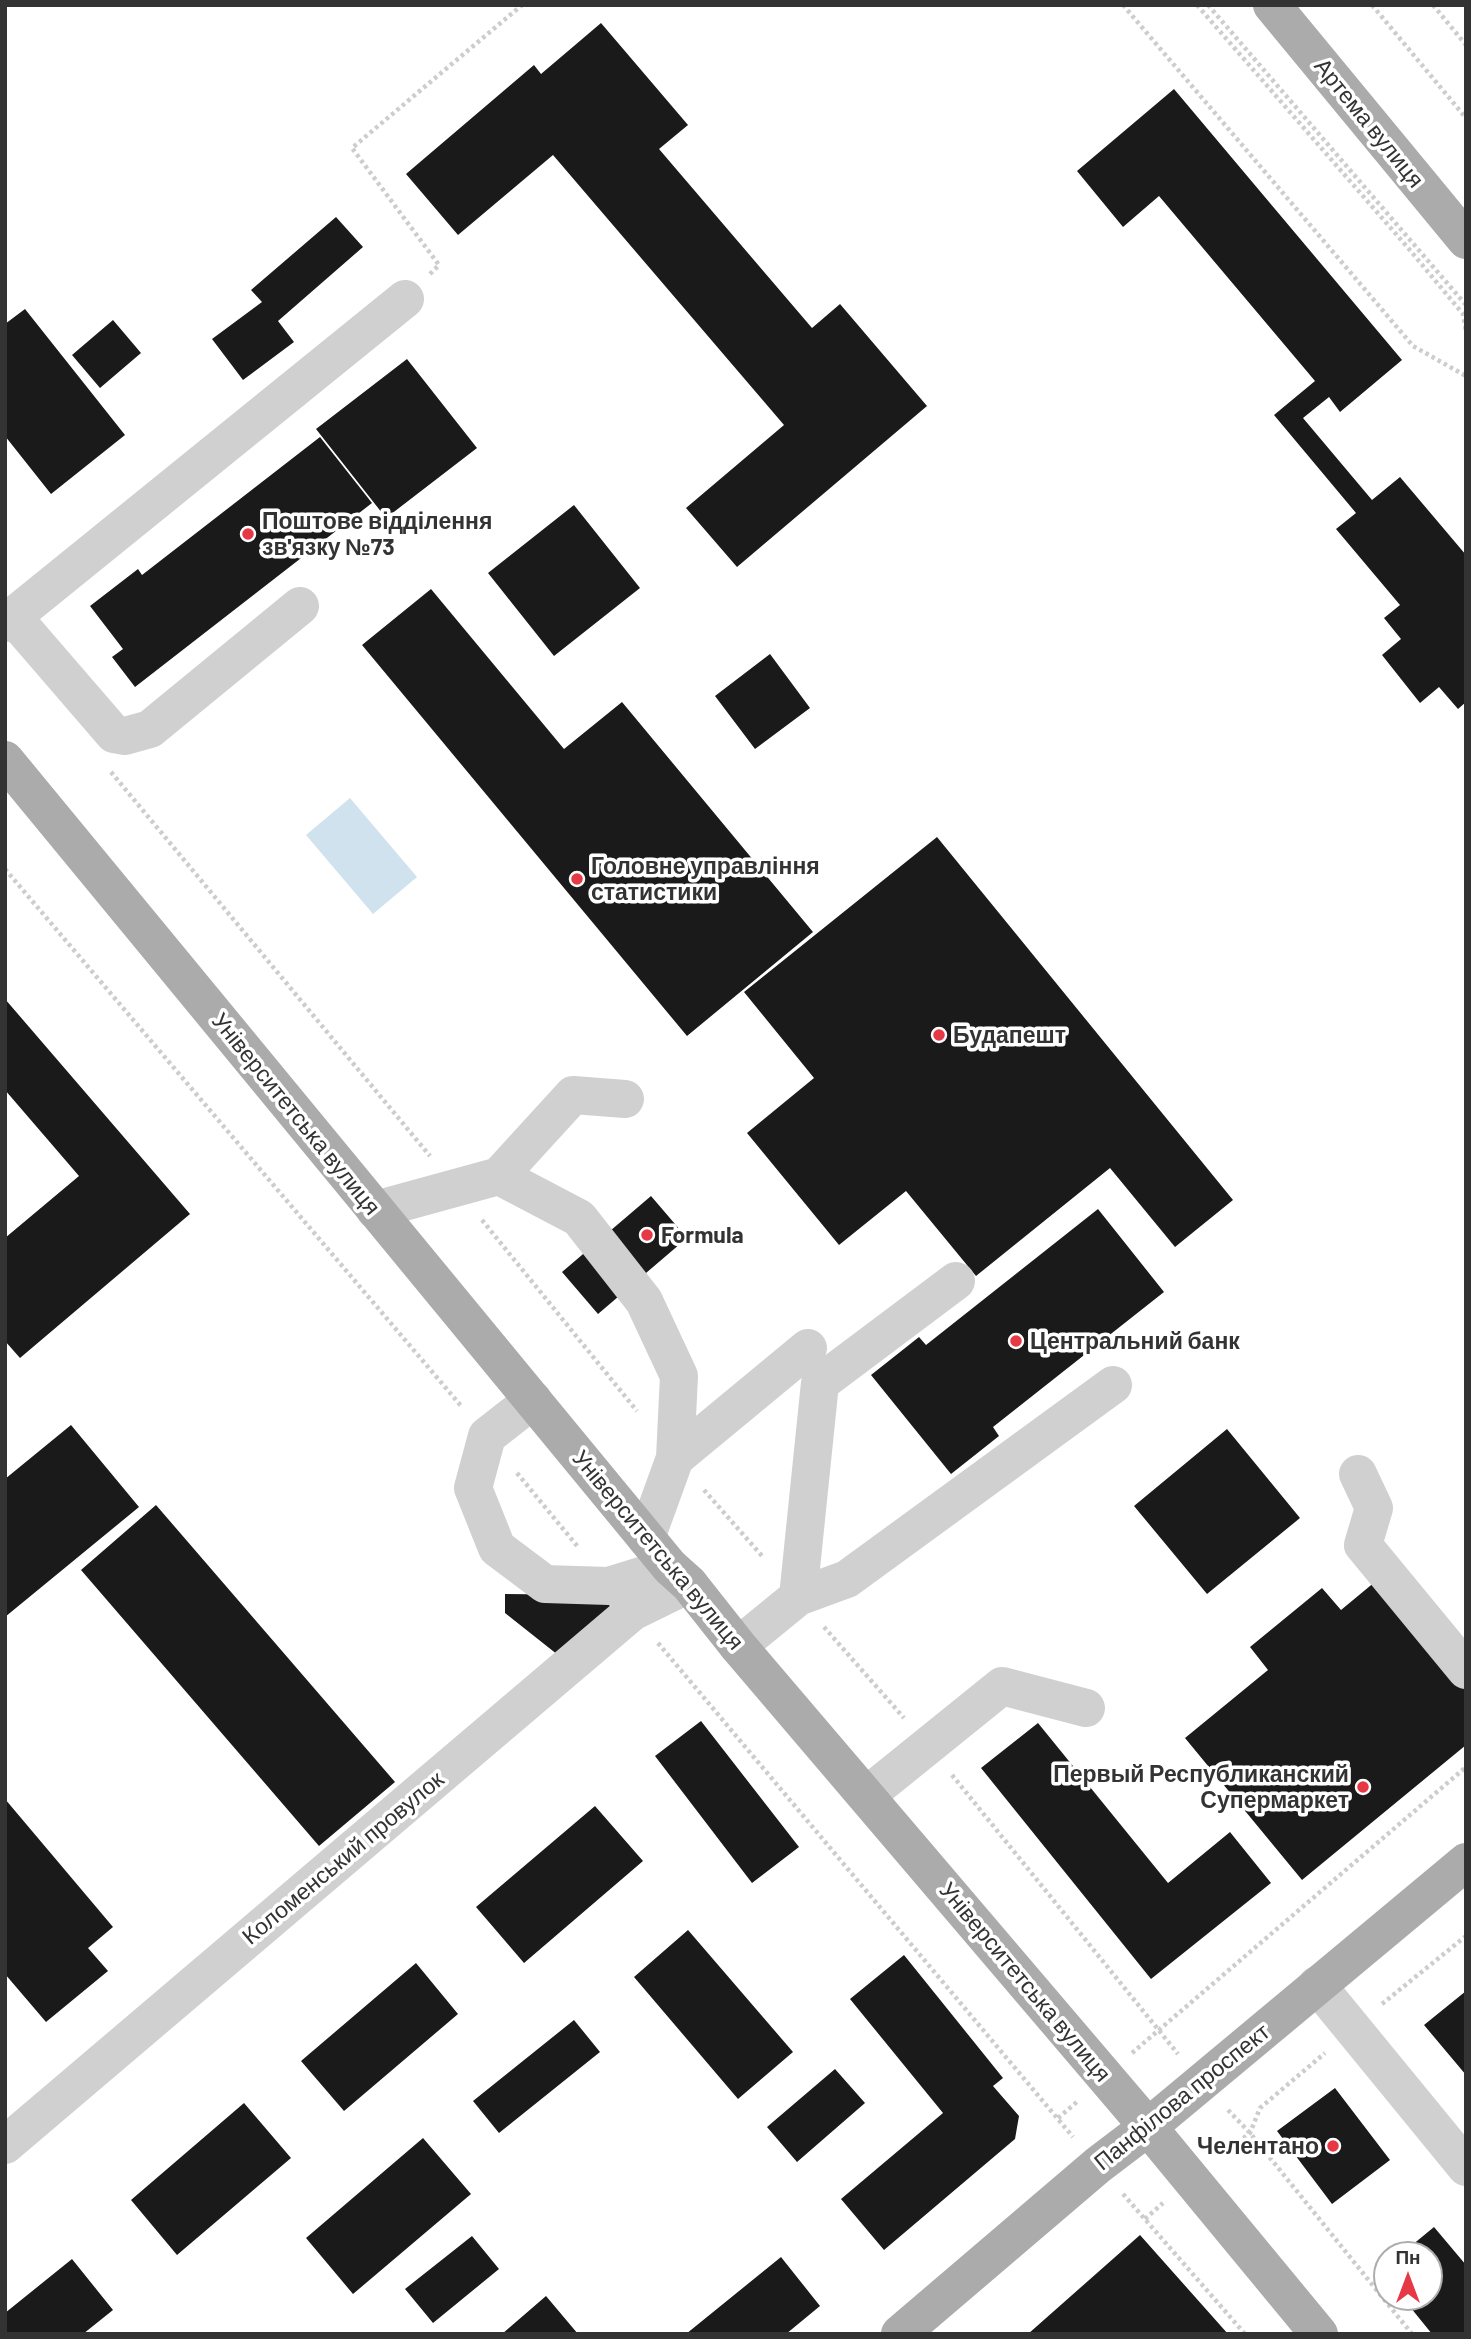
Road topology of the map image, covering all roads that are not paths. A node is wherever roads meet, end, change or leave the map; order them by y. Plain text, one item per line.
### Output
1 (1272, 5) edge
2 (1466, 240) edge
3 (405, 299) road end
4 (300, 606) dead end
5 (9, 620) edge
6 (5, 760) edge
7 (625, 1099) dead end
8 (499, 1176) junction
9 (375, 1210) junction
10 (956, 1281) dead end
11 (808, 1348) dead end
12 (1113, 1385) dead end
13 (533, 1400) junction
14 (675, 1458) junction
15 (1358, 1474) dead end
16 (646, 1538) junction
17 (680, 1576) junction
18 (798, 1597) junction
19 (738, 1646) junction
20 (1466, 1670) edge
21 (1086, 1708) dead end
22 (867, 1795) junction
23 (1466, 1862) edge
24 (1317, 1985) junction
25 (1148, 2127) junction
26 (5, 2146) edge
27 (1466, 2167) edge
28 (900, 2334) edge
29 (1320, 2334) edge

1 - 2 main road, Артема вулиця
3 - 5 street
4 - 5 street
6 - 9 main road, Університетська вулиця
7 - 8 street
8 - 9 street
8 - 14 street
9 - 13 main road, Університетська вулиця
10 - 18 street
11 - 14 street
12 - 18 street
13 - 16 main road, Університетська вулиця
13 - 17 street
14 - 16 street
15 - 20 street
16 - 17 main road, Університетська вулиця
17 - 19 main road, Університетська вулиця
17 - 26 street, Коломенський провулок
18 - 19 street
19 - 22 main road, Університетська вулиця
21 - 22 street
22 - 25 main road, Університетська вулиця
23 - 24 main road, Панфілова проспект
24 - 25 main road, Панфілова проспект
24 - 27 street
25 - 28 main road, Панфілова проспект
25 - 29 main road, Університетська вулиця

